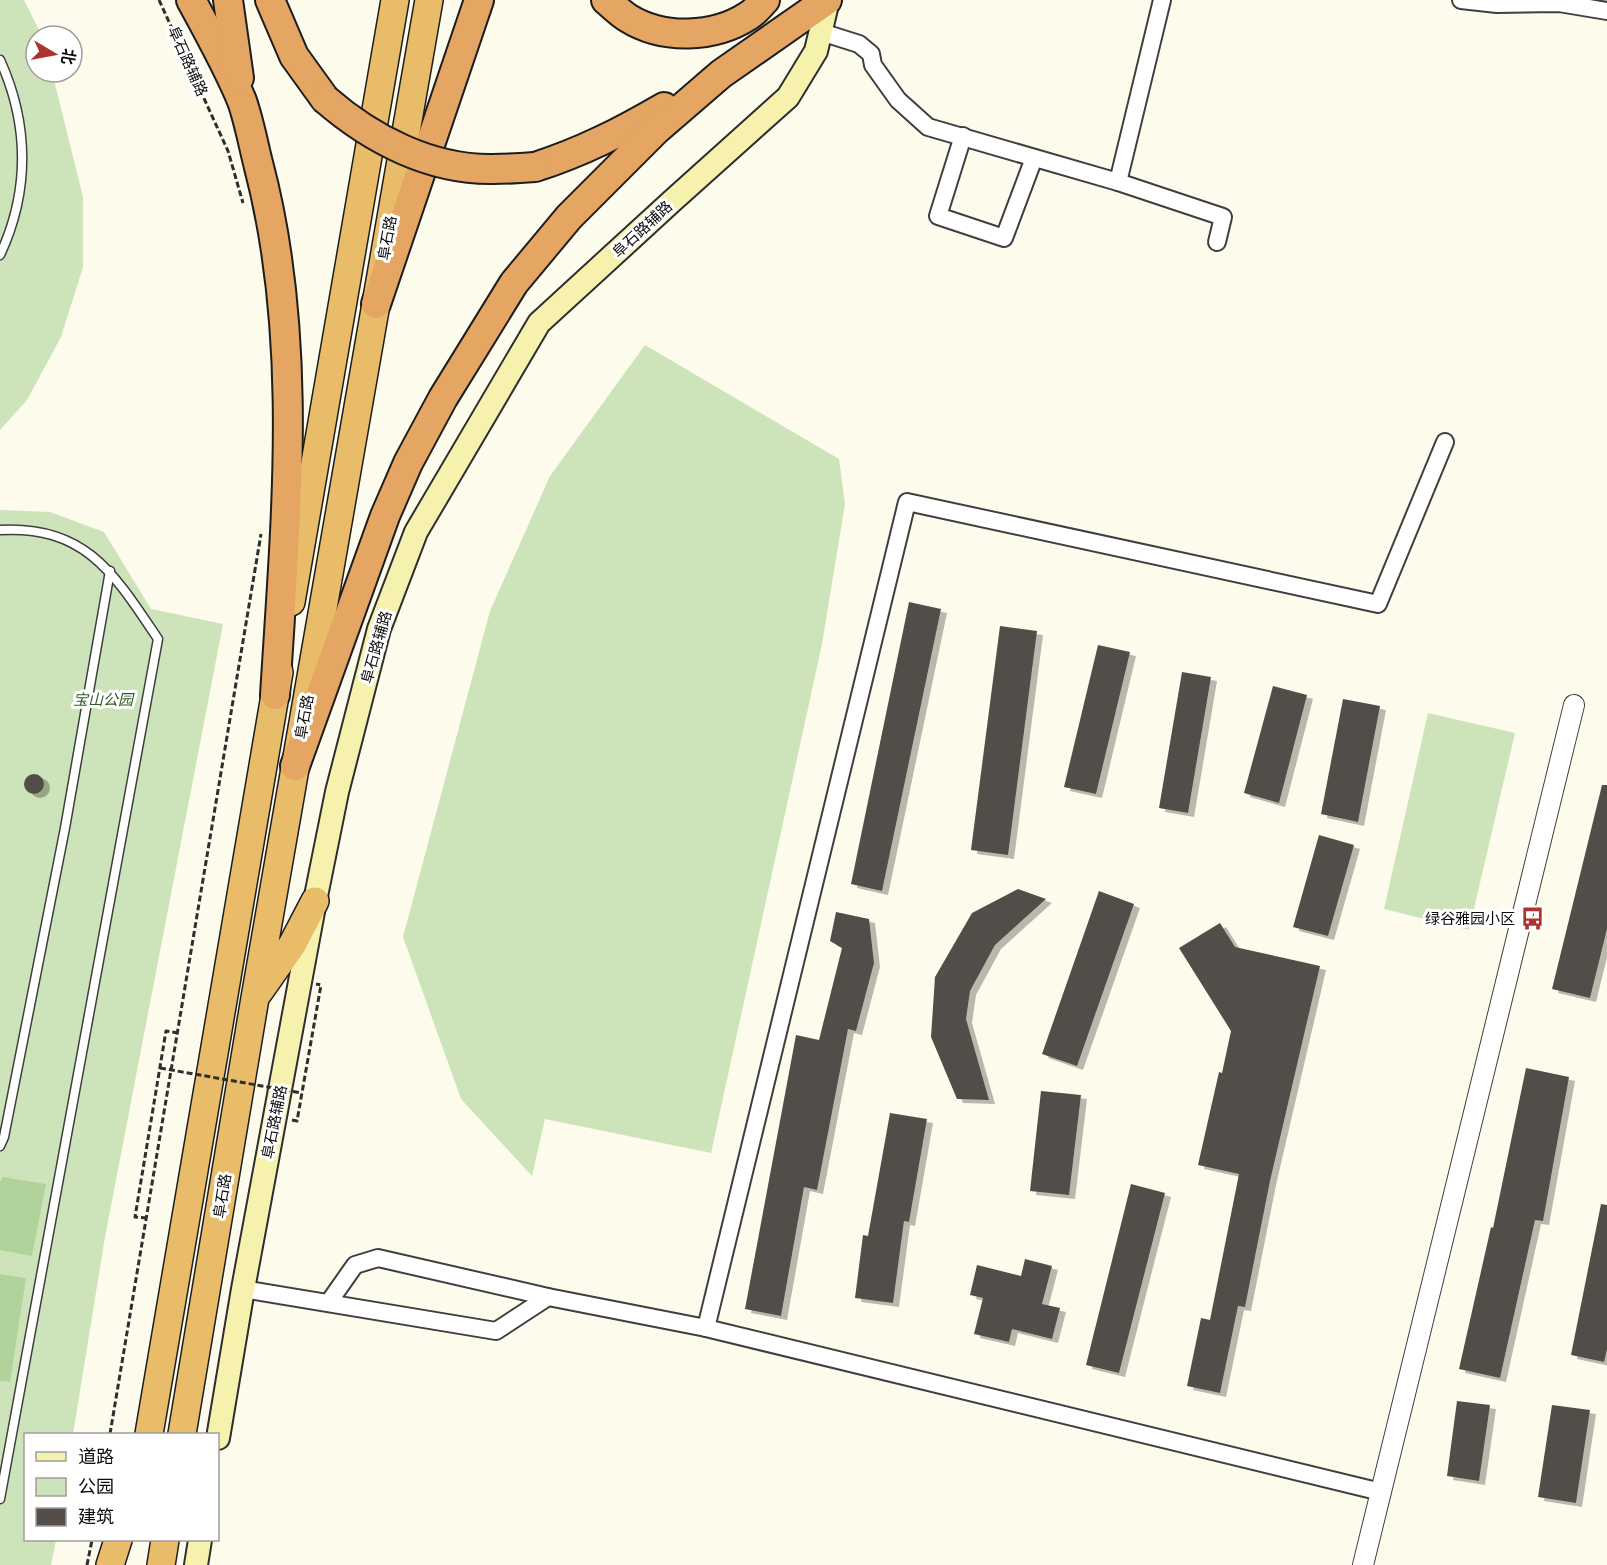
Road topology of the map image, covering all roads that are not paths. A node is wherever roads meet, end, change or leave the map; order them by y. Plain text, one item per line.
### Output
1 (191, 0) edge
2 (228, 0) edge
3 (270, 0) edge
4 (395, 0) edge
5 (429, 0) edge
6 (479, 0) edge
7 (606, 0) edge
8 (765, 0) edge
9 (828, 0) edge
10 (1162, 0) edge
11 (1461, 0) edge
12 (1607, 10) edge
13 (821, 32) junction
14 (0, 60) edge
15 (721, 74) junction
16 (242, 102) junction
17 (963, 136) junction
18 (1034, 158) junction
19 (1118, 182) junction
20 (1217, 242) dead end
21 (0, 255) edge
22 (376, 304) junction
23 (1445, 442) dead end
24 (0, 530) edge
25 (110, 572) junction
26 (275, 695) junction
27 (1574, 705) dead end
28 (295, 766) junction
29 (315, 901) junction
30 (255, 998) junction
31 (0, 1146) edge
32 (243, 1289) junction
33 (548, 1297) junction
34 (329, 1302) junction
35 (706, 1328) junction
36 (149, 1433) edge
37 (182, 1433) edge
38 (219, 1433) edge
39 (1381, 1492) junction
40 (0, 1499) edge
41 (117, 1541) edge
42 (132, 1541) edge
43 (200, 1541) edge
44 (110, 1565) edge
45 (128, 1565) edge
46 (196, 1565) edge
47 (1363, 1565) edge

1 - 16 highway
2 - 16 highway
3 - 15 highway, bridge
4 - 26 highway, 阜石路
5 - 22 highway, 阜石路
6 - 22 highway
7 - 8 highway
9 - 13 main road, 阜石路辅路
9 - 15 highway
10 - 19 street
11 - 12 street
13 - 17 street
13 - 29 main road, 阜石路辅路
14 - 21 lane
15 - 28 highway
16 - 26 highway
17 - 18 street
17 - 18 street
18 - 19 street
19 - 20 street
22 - 28 highway, 阜石路
23 - 35 street
24 - 25 lane
25 - 31 lane
25 - 40 lane
26 - 36 highway, 阜石路
27 - 39 street
28 - 30 highway, 阜石路
29 - 30 highway
29 - 32 main road, 阜石路辅路
30 - 37 highway, 阜石路
32 - 34 street
32 - 38 main road, 阜石路辅路
33 - 34 street
33 - 34 street
33 - 35 street
35 - 39 street
39 - 47 street
41 - 44 highway
42 - 45 highway
43 - 46 main road

